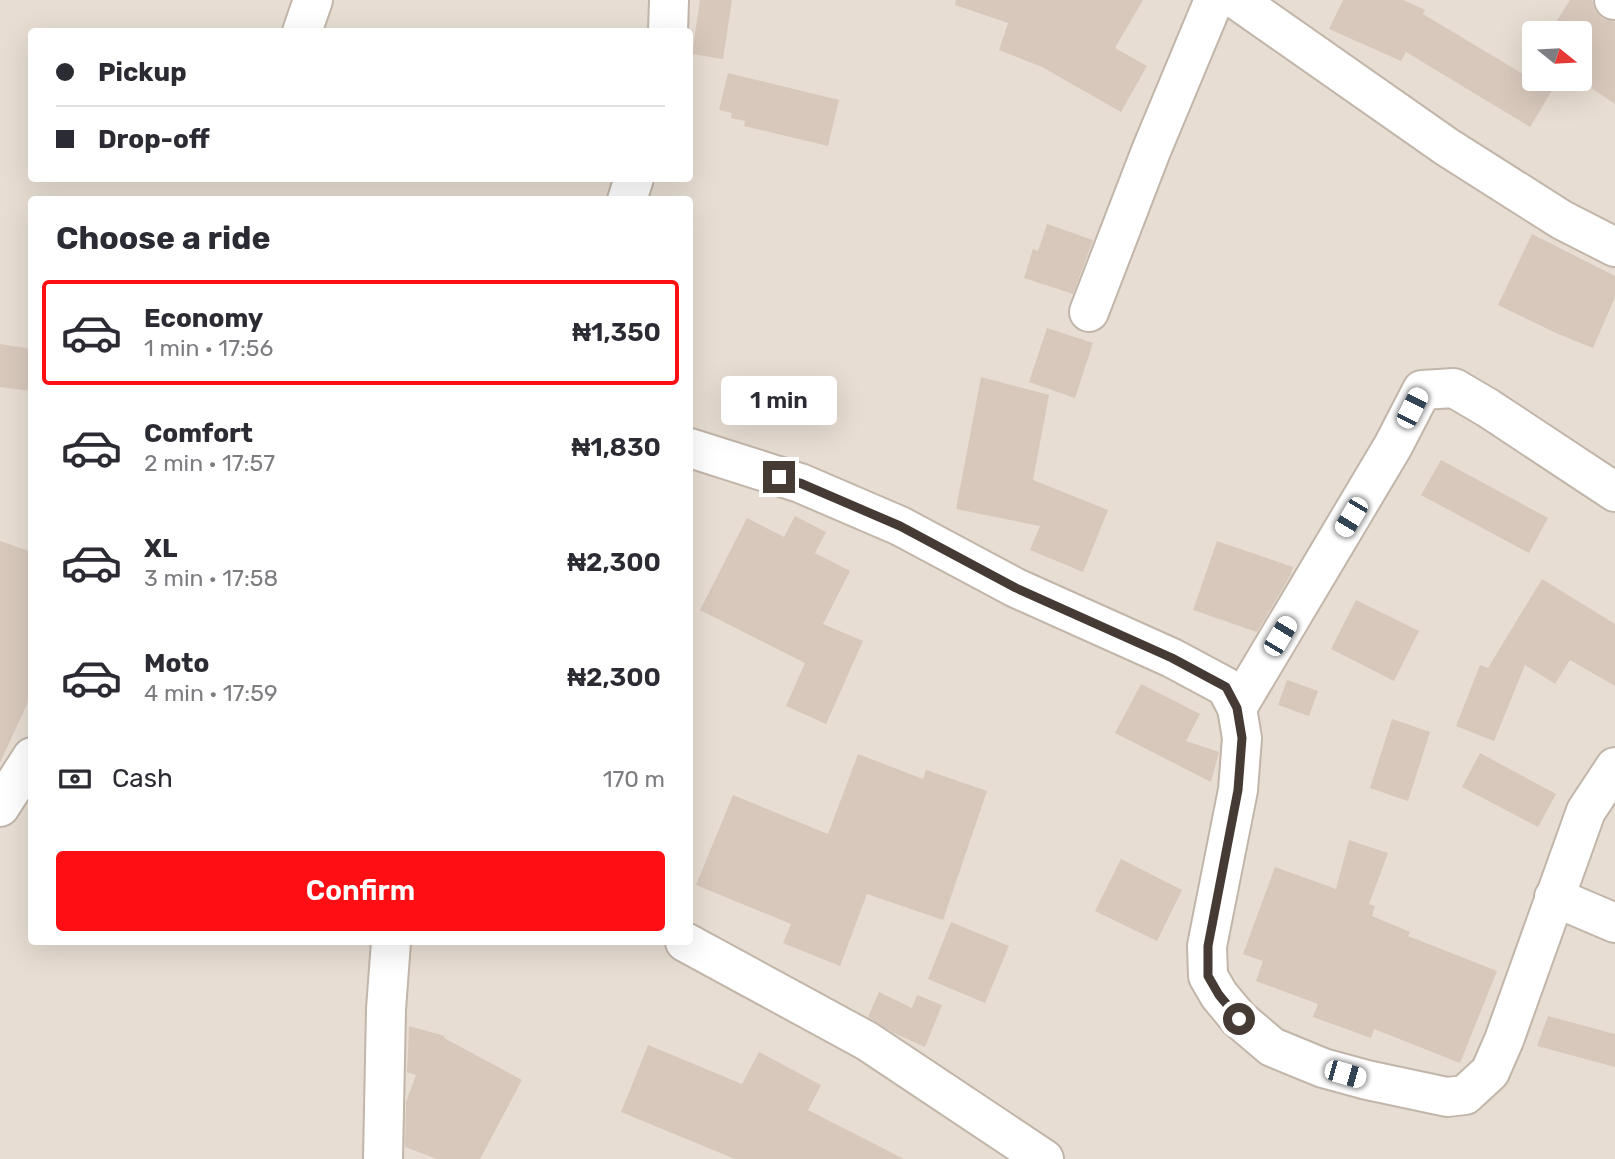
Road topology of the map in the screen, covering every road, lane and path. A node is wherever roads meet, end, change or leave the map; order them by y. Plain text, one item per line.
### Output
1 (313, 0) edge
2 (669, 0) edge
3 (1214, 0) edge
4 (1237, 0) edge
5 (303, 28) edge
6 (668, 28) edge
7 (1615, 247) edge
8 (1089, 312) dead end
9 (693, 449) edge
10 (1615, 492) edge
11 (1237, 708) junction
12 (28, 763) edge
13 (1615, 767) edge
14 (0, 807) edge
15 (1555, 897) junction
16 (1615, 923) edge
17 (391, 945) edge
18 (691, 945) edge
19 (383, 1159) edge
20 (1044, 1159) edge

1 - 5 street
2 - 6 street
3 - 8 street
4 - 7 street
9 - 11 street
10 - 11 street
11 - 15 street
12 - 14 street
13 - 15 street
15 - 16 street
17 - 19 street
18 - 20 street

